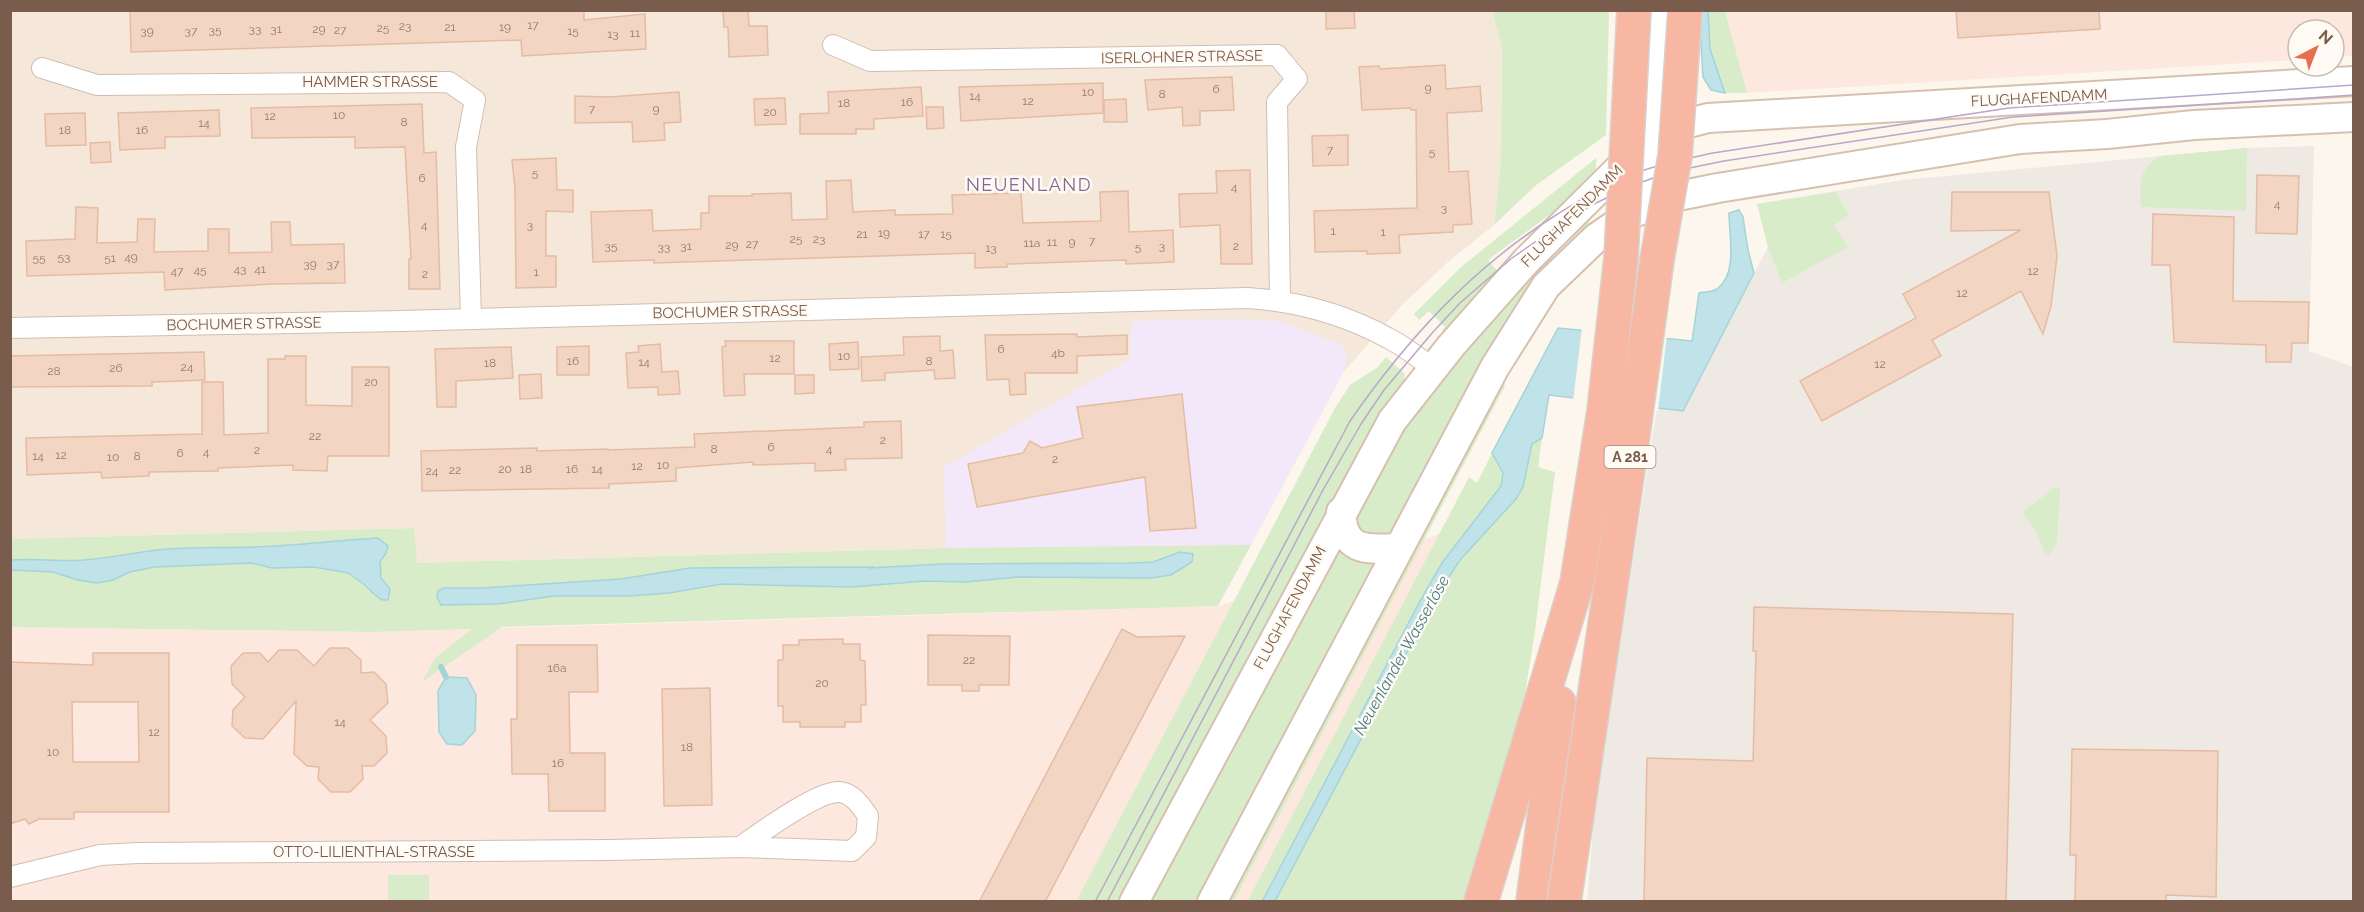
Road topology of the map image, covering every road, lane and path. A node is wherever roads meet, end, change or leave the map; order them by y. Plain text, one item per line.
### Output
1 (1634, 10) edge
2 (1657, 10) edge
3 (1685, 10) edge
4 (833, 45) dead end
5 (42, 68) dead end
6 (2354, 81) edge
7 (2354, 117) edge
8 (1648, 140) junction
9 (1643, 209) junction
10 (1280, 300) junction
11 (471, 318) junction
12 (10, 328) edge
13 (1434, 369) junction
14 (1341, 512) junction
15 (1397, 548) junction
16 (1577, 583) junction
17 (740, 847) junction
18 (10, 877) edge
19 (1134, 902) edge
20 (1212, 902) edge
21 (1481, 902) edge
22 (1533, 902) edge
23 (1564, 902) edge

1 - 16 highway, A 281, bridge
2 - 8 street
3 - 23 highway, A 281, bridge
4 - 10 street, ISERLOHNER STRASSE
5 - 11 street, HAMMER STRASSE
6 - 8 main road, FLUGHAFENDAMM
7 - 9 main road, FLUGHAFENDAMM
8 - 9 street
8 - 13 main road, FLUGHAFENDAMM
9 - 15 main road, FLUGHAFENDAMM
10 - 11 street, BOCHUMER STRASSE
10 - 13 street, BOCHUMER STRASSE
11 - 12 street, BOCHUMER STRASSE
13 - 14 main road, FLUGHAFENDAMM
14 - 15 main road
14 - 19 main road, FLUGHAFENDAMM
15 - 20 main road, FLUGHAFENDAMM
16 - 21 highway
16 - 22 highway, A 281
17 - 17 street, OTTO-LILIENTHAL-STRASSE
17 - 18 street, OTTO-LILIENTHAL-STRASSE

